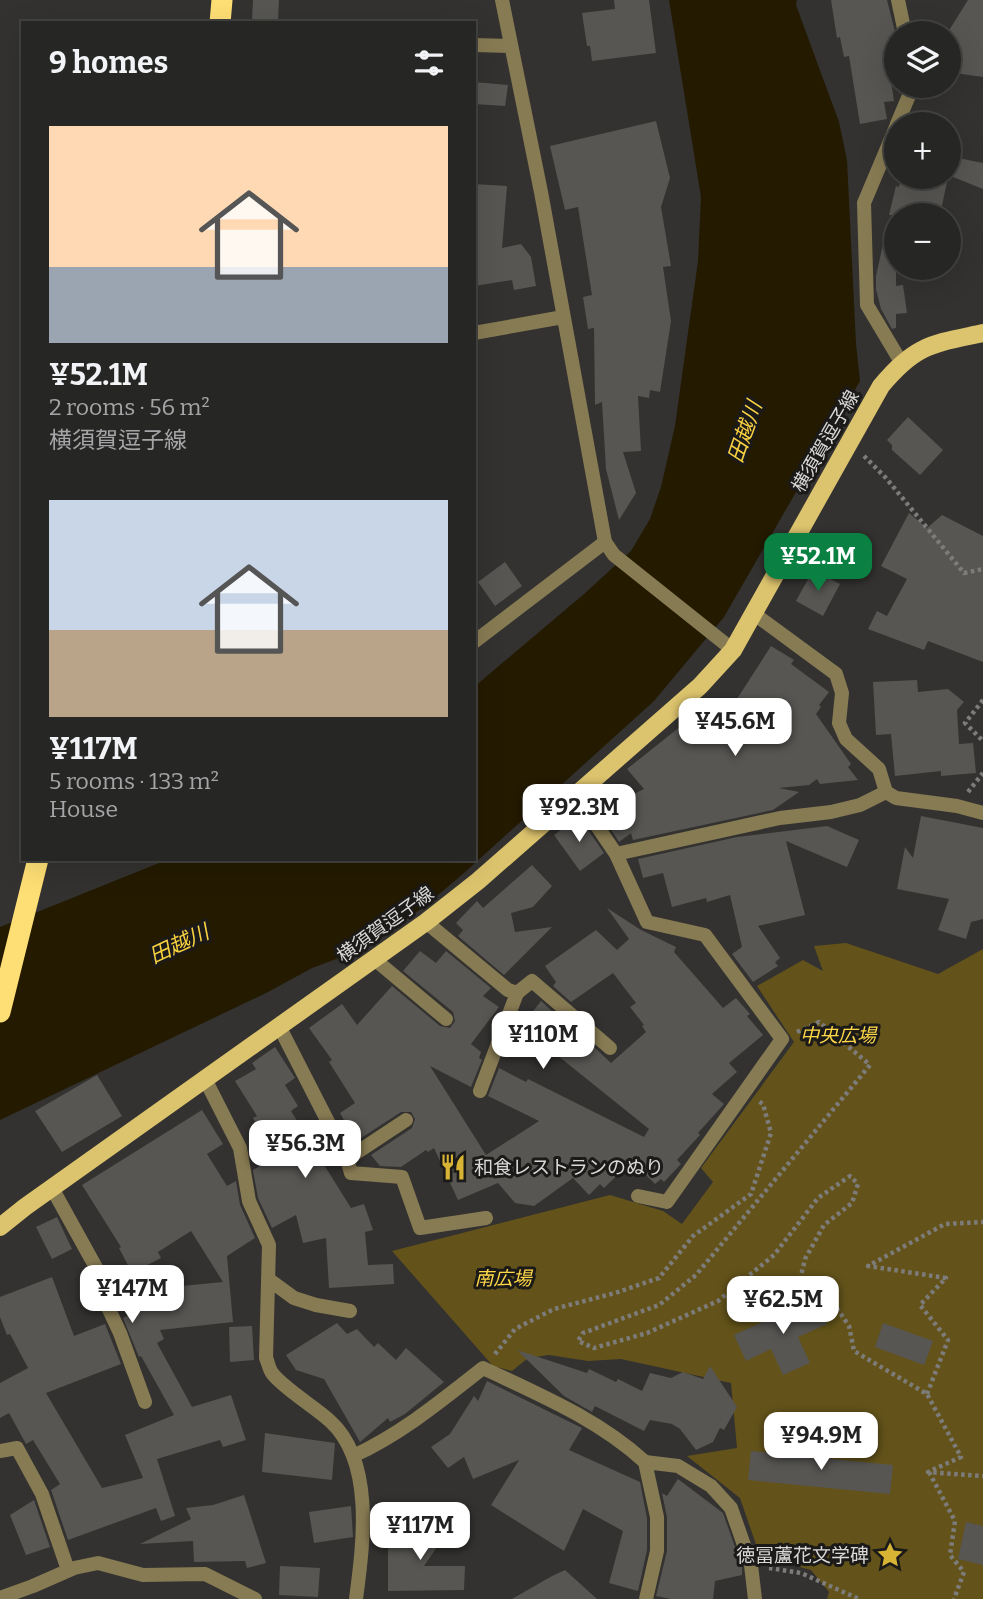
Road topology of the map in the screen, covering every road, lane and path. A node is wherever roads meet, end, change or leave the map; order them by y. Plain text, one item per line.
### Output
1 (222, 0) edge
2 (502, 0) edge
3 (898, 0) edge
4 (220, 21) edge
5 (902, 21) edge
6 (476, 45) edge
7 (510, 46) junction
8 (884, 156) edge
9 (563, 317) junction
10 (476, 333) edge
11 (983, 333) edge
12 (901, 362) junction
13 (848, 440) junction
14 (606, 542) junction
15 (983, 569) edge
16 (753, 613) junction
17 (476, 640) edge
18 (733, 650) junction
19 (983, 700) edge
20 (983, 741) edge
21 (886, 792) junction
22 (576, 795) junction
23 (983, 813) edge
24 (616, 854) junction
25 (38, 861) edge
26 (426, 922) junction
27 (373, 958) junction
28 (517, 993) junction
29 (0, 1012) edge
30 (446, 1019) dead end
31 (279, 1026) junction
32 (782, 1039) junction
33 (610, 1048) dead end
34 (205, 1079) junction
35 (480, 1091) dead end
36 (743, 1091) junction
37 (406, 1120) dead end
38 (347, 1159) junction
39 (52, 1188) junction
40 (751, 1194) junction
41 (638, 1196) dead end
42 (758, 1200) junction
43 (486, 1218) dead end
44 (983, 1222) edge
45 (0, 1227) edge
46 (268, 1279) junction
47 (350, 1311) dead end
48 (483, 1368) junction
49 (927, 1394) junction
50 (145, 1402) dead end
51 (0, 1451) edge
52 (353, 1456) junction
53 (645, 1462) junction
54 (928, 1472) junction
55 (983, 1476) edge
56 (751, 1564) junction
57 (68, 1570) junction
58 (0, 1598) edge
59 (255, 1599) edge
60 (356, 1599) edge
61 (646, 1599) edge
62 (755, 1599) edge
63 (859, 1599) edge
64 (954, 1599) edge

1 - 4 highway
2 - 7 street
3 - 5 street
6 - 7 street
7 - 9 street
8 - 12 street
9 - 10 street
9 - 14 street
11 - 12 main road, 横須賀逗子線
12 - 13 main road, 横須賀逗子線
13 - 15 path
13 - 16 main road, 横須賀逗子線
14 - 17 street
14 - 18 street
16 - 18 main road, 横須賀逗子線
16 - 21 street
18 - 22 main road, 横須賀逗子線
19 - 20 path
21 - 23 street
21 - 24 street
22 - 24 street
22 - 26 main road, 横須賀逗子線
24 - 32 street
25 - 29 highway
26 - 27 main road, 横須賀逗子線
26 - 28 street
27 - 30 street
27 - 31 main road, 横須賀逗子線
28 - 33 street
28 - 35 street
31 - 34 main road, 横須賀逗子線
31 - 38 street
32 - 36 street
32 - 42 path
34 - 39 main road, 横須賀逗子線
34 - 46 street
36 - 40 path
36 - 41 street
37 - 38 street
38 - 43 street
39 - 45 main road, 横須賀逗子線
39 - 50 street
40 - 42 path
40 - 48 path
42 - 49 path
44 - 49 path
46 - 47 street
46 - 52 street
48 - 52 street
48 - 53 street
49 - 54 path
51 - 57 street
52 - 60 street
53 - 56 street
53 - 61 street
54 - 55 path
54 - 64 path
56 - 62 street
56 - 63 path
57 - 58 street
57 - 59 street

